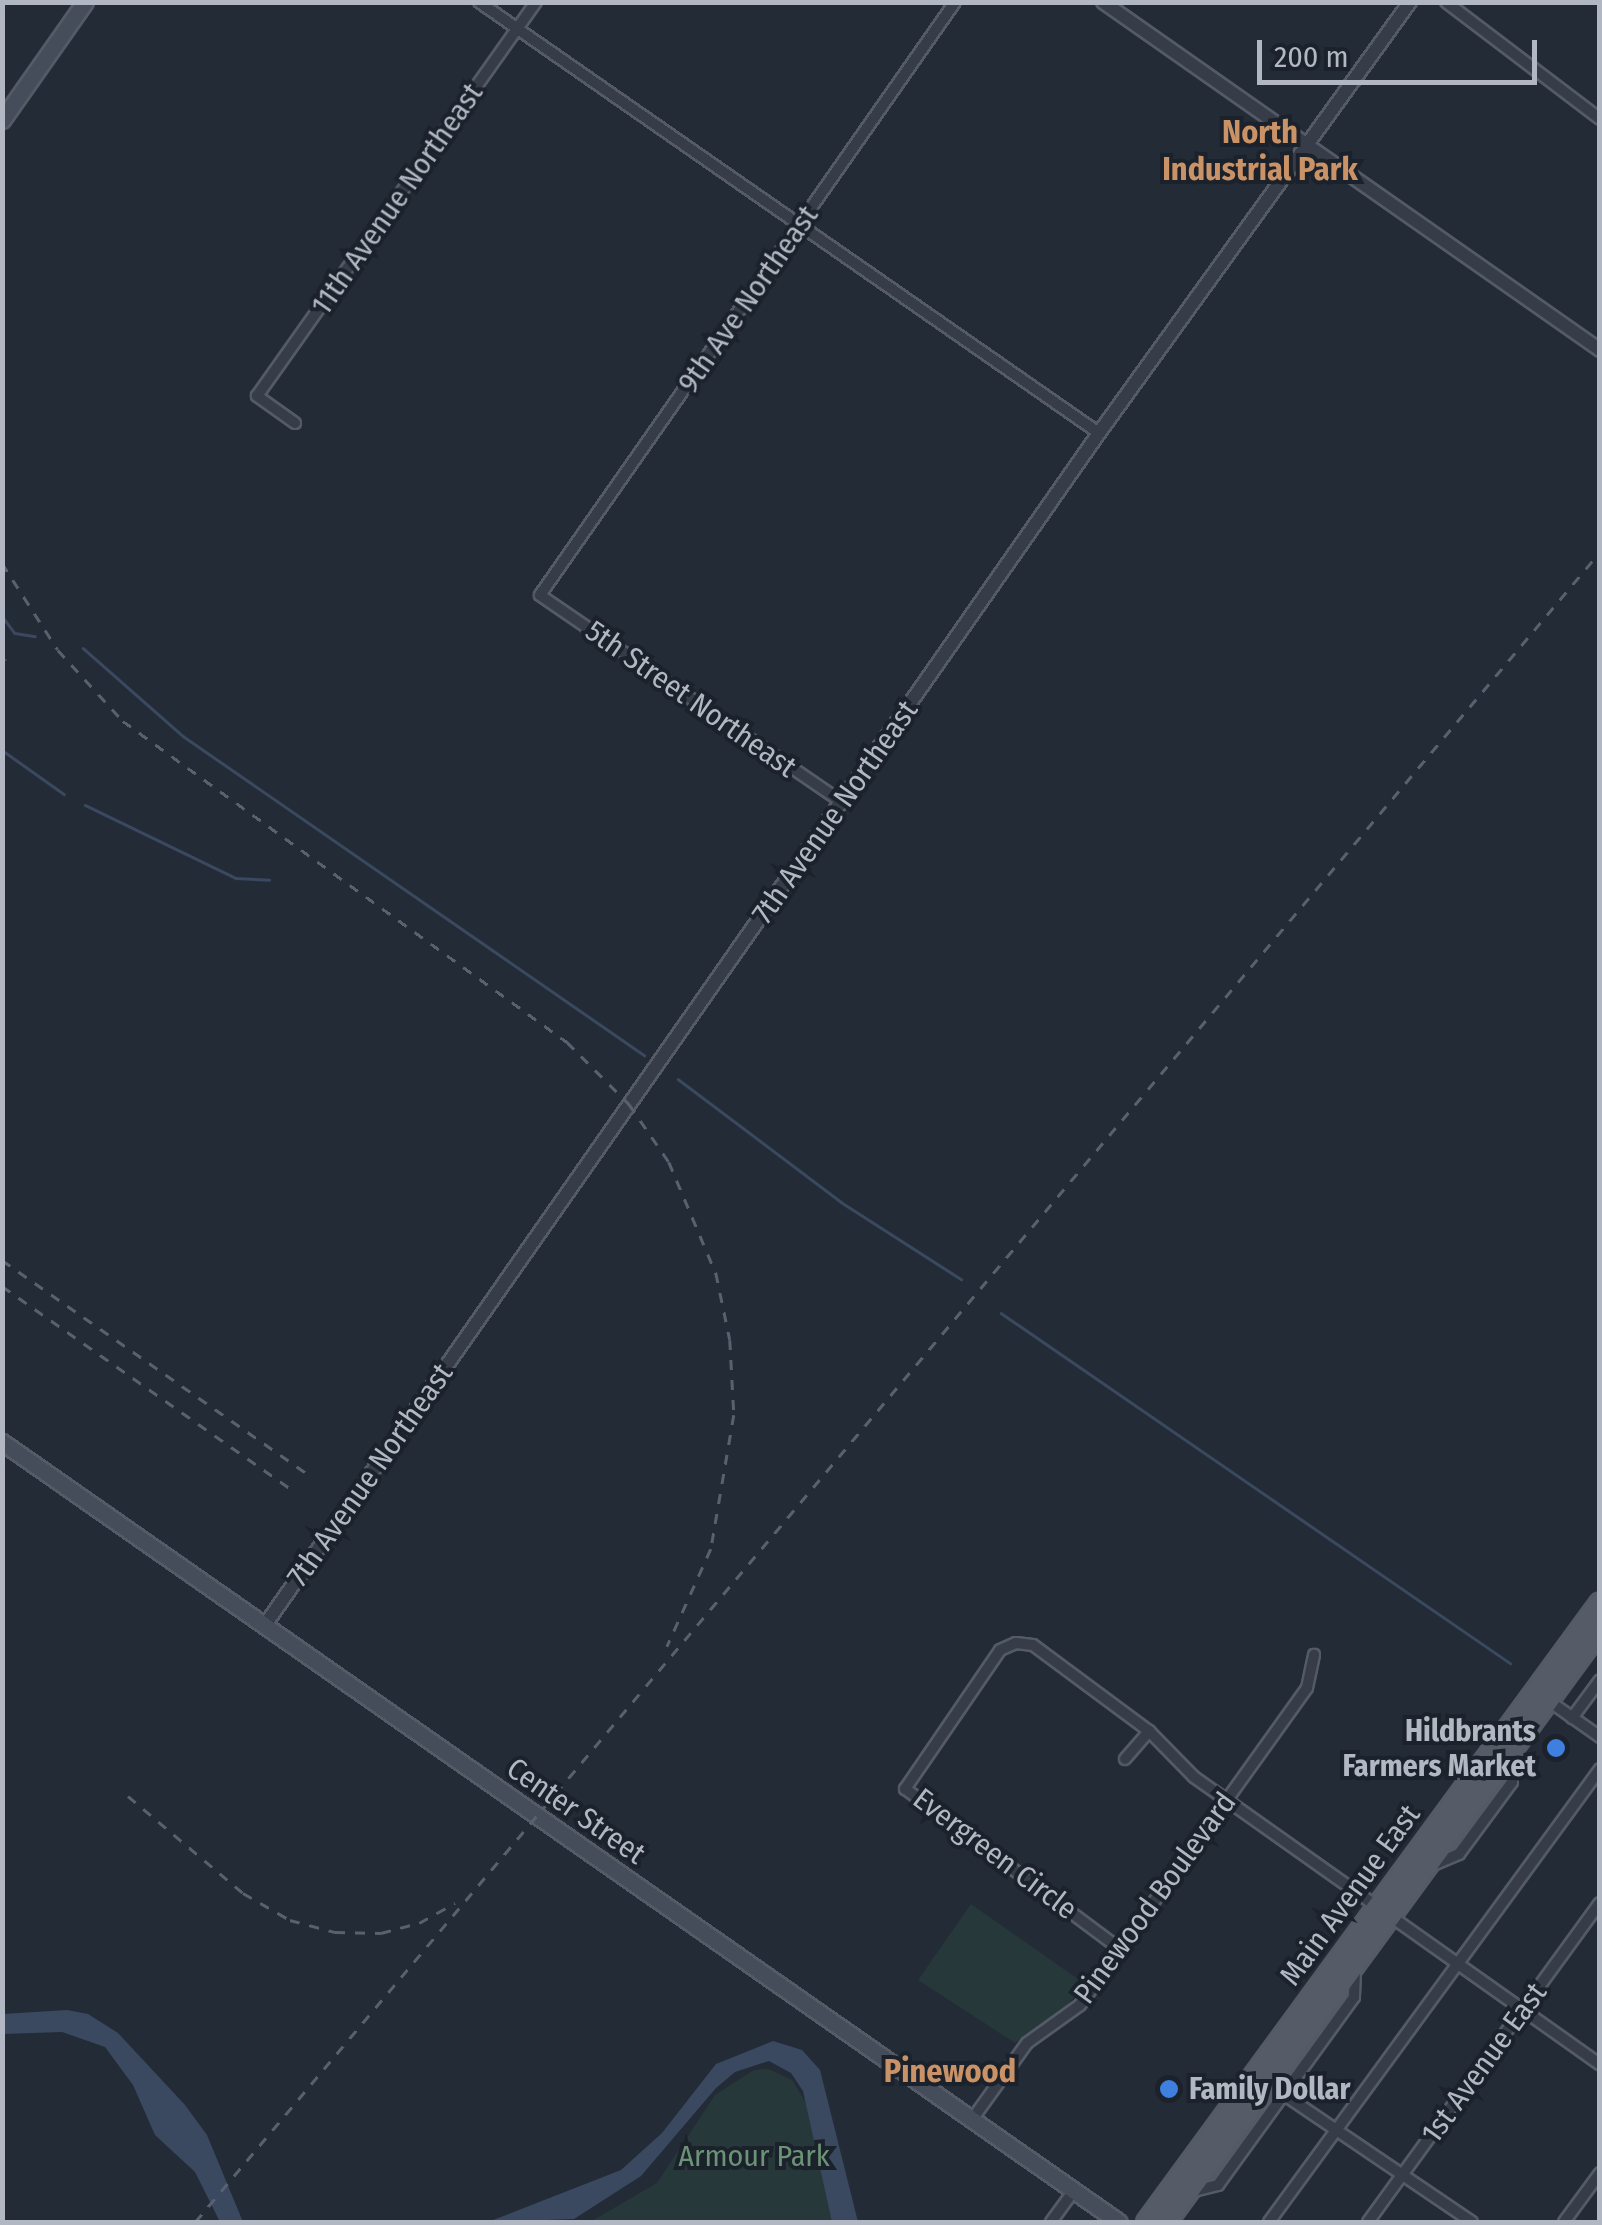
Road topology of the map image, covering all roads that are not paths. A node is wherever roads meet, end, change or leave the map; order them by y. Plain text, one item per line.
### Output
1 (86, 2) edge
2 (479, 2) edge
3 (536, 2) edge
4 (955, 2) edge
5 (1103, 2) edge
6 (1410, 2) edge
7 (1446, 2) edge
8 (518, 29) junction
9 (1600, 119) edge
10 (2, 120) edge
11 (1306, 143) junction
12 (800, 224) junction
13 (1600, 350) edge
14 (296, 423) dead end
15 (1099, 434) junction
16 (540, 595) joint
17 (842, 802) junction
18 (2, 1442) edge
19 (1600, 1602) edge
20 (266, 1626) junction
21 (1600, 1631) edge
22 (1314, 1655) dead end
23 (1600, 1680) edge
24 (1540, 1695) junction
25 (1572, 1718) junction
26 (1148, 1731) junction
27 (1600, 1737) edge
28 (1125, 1759) dead end
29 (1600, 1770) edge
30 (1227, 1800) junction
31 (1600, 1903) edge
32 (1383, 1910) junction
33 (1120, 1949) junction
34 (1354, 1964) junction
35 (1458, 1964) junction
36 (1524, 2010) junction
37 (1600, 2064) edge
38 (1284, 2094) junction
39 (971, 2122) junction
40 (1335, 2131) junction
41 (1600, 2173) edge
42 (1403, 2174) junction
43 (1190, 2192) junction
44 (1072, 2193) junction
45 (1051, 2222) edge
46 (1119, 2222) edge
47 (1146, 2222) edge
48 (1167, 2222) edge
49 (1269, 2222) edge
50 (1368, 2222) edge
51 (1472, 2222) edge
52 (1564, 2222) edge

1 - 10 main road
2 - 8 street
3 - 8 street, 11th Avenue Northeast
4 - 12 street, 9th Ave Northeast
5 - 11 street
6 - 11 street, 7th Avenue Northeast
7 - 9 street
8 - 12 street
8 - 14 street, 11th Avenue Northeast
11 - 13 street
11 - 15 street, 7th Avenue Northeast
12 - 15 street
12 - 16 street, 9th Ave Northeast
15 - 17 street, 7th Avenue Northeast
16 - 17 street, 5th Street Northeast
17 - 20 street, 7th Avenue Northeast
18 - 20 main road, Center Street
19 - 24 main road, Main Avenue East
20 - 39 main road, Center Street
21 - 24 main road, Main Avenue East
22 - 30 street, Pinewood Boulevard
23 - 25 street
24 - 25 street
24 - 32 main road, Main Avenue East
24 - 32 main road, Main Avenue East
25 - 27 street
26 - 28 street
26 - 30 street, Evergreen Circle
26 - 33 street, Evergreen Circle
29 - 35 street
30 - 32 street, Evergreen Circle
30 - 33 street, Pinewood Boulevard
31 - 36 street, 1st Avenue East
32 - 34 main road, Main Avenue East
32 - 35 street, Evergreen Circle
32 - 47 main road, Main Avenue East
33 - 39 street, Pinewood Boulevard
34 - 38 street
34 - 43 main road, Main Avenue East
35 - 36 street, Evergreen Circle
35 - 40 street
36 - 37 street, Evergreen Circle
36 - 42 street, 1st Avenue East
38 - 40 street
38 - 43 street
39 - 44 main road, Center Street
40 - 42 street
40 - 49 street
41 - 52 street
42 - 50 street, 1st Avenue East
42 - 51 street
43 - 48 main road, Main Avenue East
44 - 45 street
44 - 46 main road, Center Street

